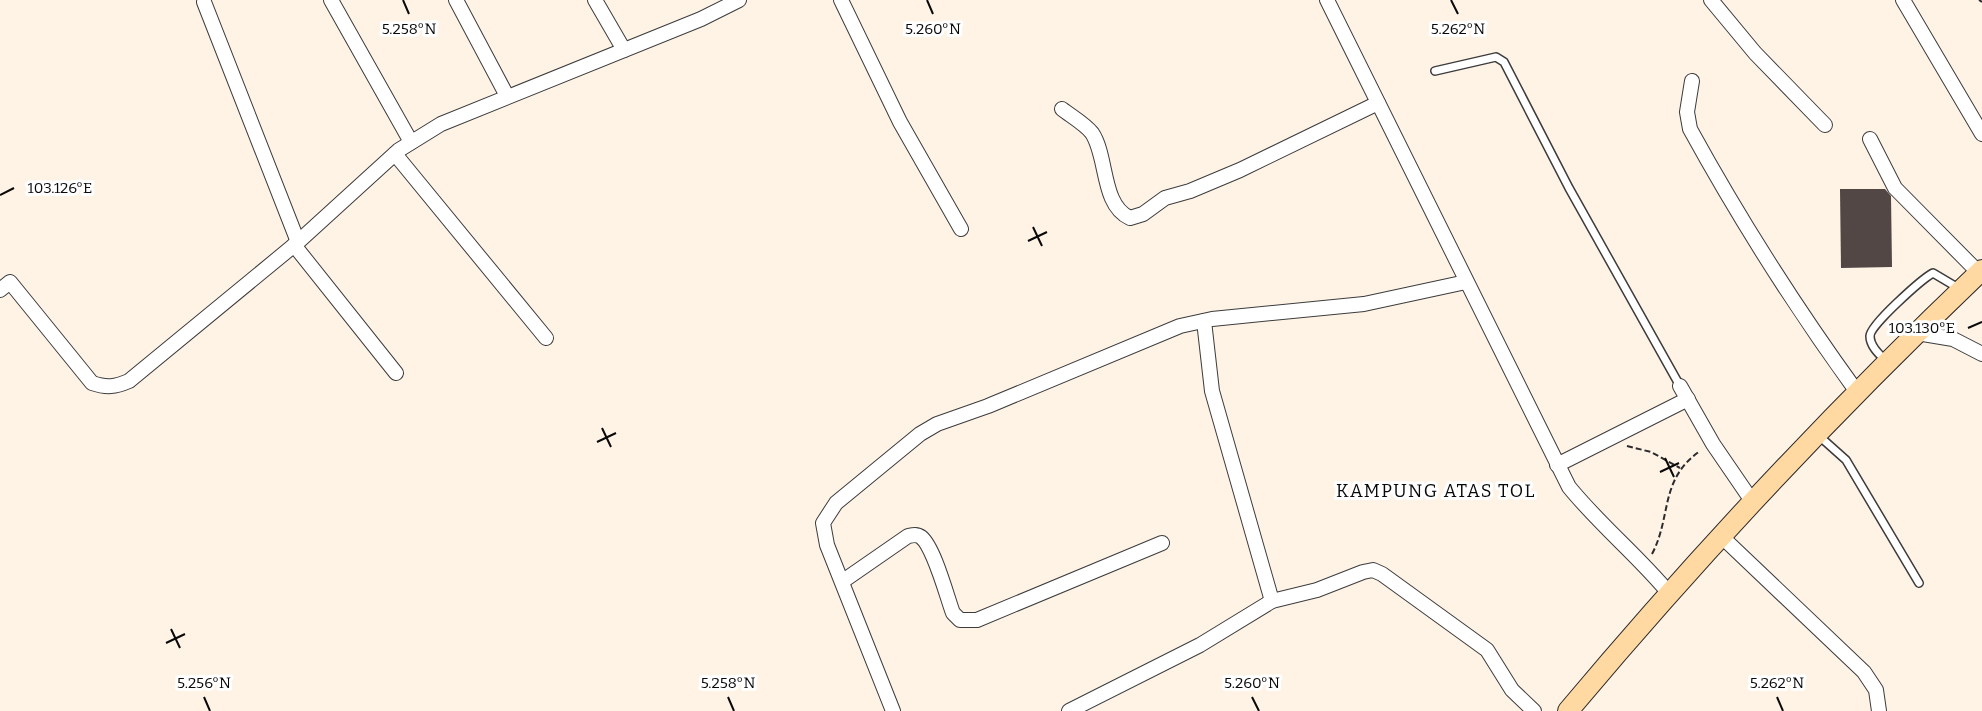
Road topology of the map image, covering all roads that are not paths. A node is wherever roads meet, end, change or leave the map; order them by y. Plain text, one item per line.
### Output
1 (331, 0) edge
2 (456, 0) edge
3 (595, 0) edge
4 (739, 0) edge
5 (841, 0) edge
6 (1327, 0) edge
7 (1711, 0) edge
8 (1903, 0) edge
9 (204, 2) dead end
10 (624, 50) junction
11 (1435, 71) dead end
12 (1692, 81) dead end
13 (507, 96) junction
14 (1378, 103) junction
15 (1062, 110) dead end
16 (1825, 125) dead end
17 (1982, 134) edge
18 (1870, 139) dead end
19 (411, 142) junction
20 (395, 154) junction
21 (961, 229) dead end
22 (296, 243) junction
23 (1981, 272) edge
24 (1466, 282) junction
25 (0, 290) edge
26 (1962, 290) junction
27 (1204, 321) junction
28 (1917, 333) junction
29 (546, 338) dead end
30 (1982, 354) edge
31 (1887, 362) junction
32 (396, 373) dead end
33 (1680, 386) joint
34 (1857, 392) junction
35 (1688, 399) junction
36 (1816, 433) junction
37 (1557, 465) junction
38 (1752, 501) junction
39 (1720, 535) junction
40 (1162, 543) dead end
41 (843, 581) junction
42 (1919, 583) dead end
43 (1668, 592) junction
44 (1272, 601) junction
45 (893, 711) edge
46 (1069, 711) edge
47 (1534, 711) edge
48 (1568, 711) edge
49 (1879, 711) edge

1 - 19 street
2 - 13 street
3 - 10 street
4 - 10 street
5 - 21 street
6 - 14 street
7 - 16 street
8 - 17 street
9 - 22 street
10 - 13 street
11 - 33 lane
12 - 34 street
13 - 19 street
14 - 15 street
14 - 24 street
18 - 23 street
19 - 20 street
20 - 22 street
20 - 29 street
22 - 25 street
22 - 32 street
23 - 26 main road
24 - 27 street
24 - 37 street
26 - 28 main road
26 - 31 lane
27 - 41 street
27 - 44 street
28 - 30 street
28 - 31 main road
31 - 34 main road
33 - 35 street
34 - 36 main road
35 - 37 street
35 - 38 street
36 - 38 main road
36 - 42 lane
37 - 43 street
38 - 39 main road
39 - 43 main road
39 - 49 street
40 - 41 street
41 - 45 street
43 - 48 main road
44 - 46 street
44 - 47 street

